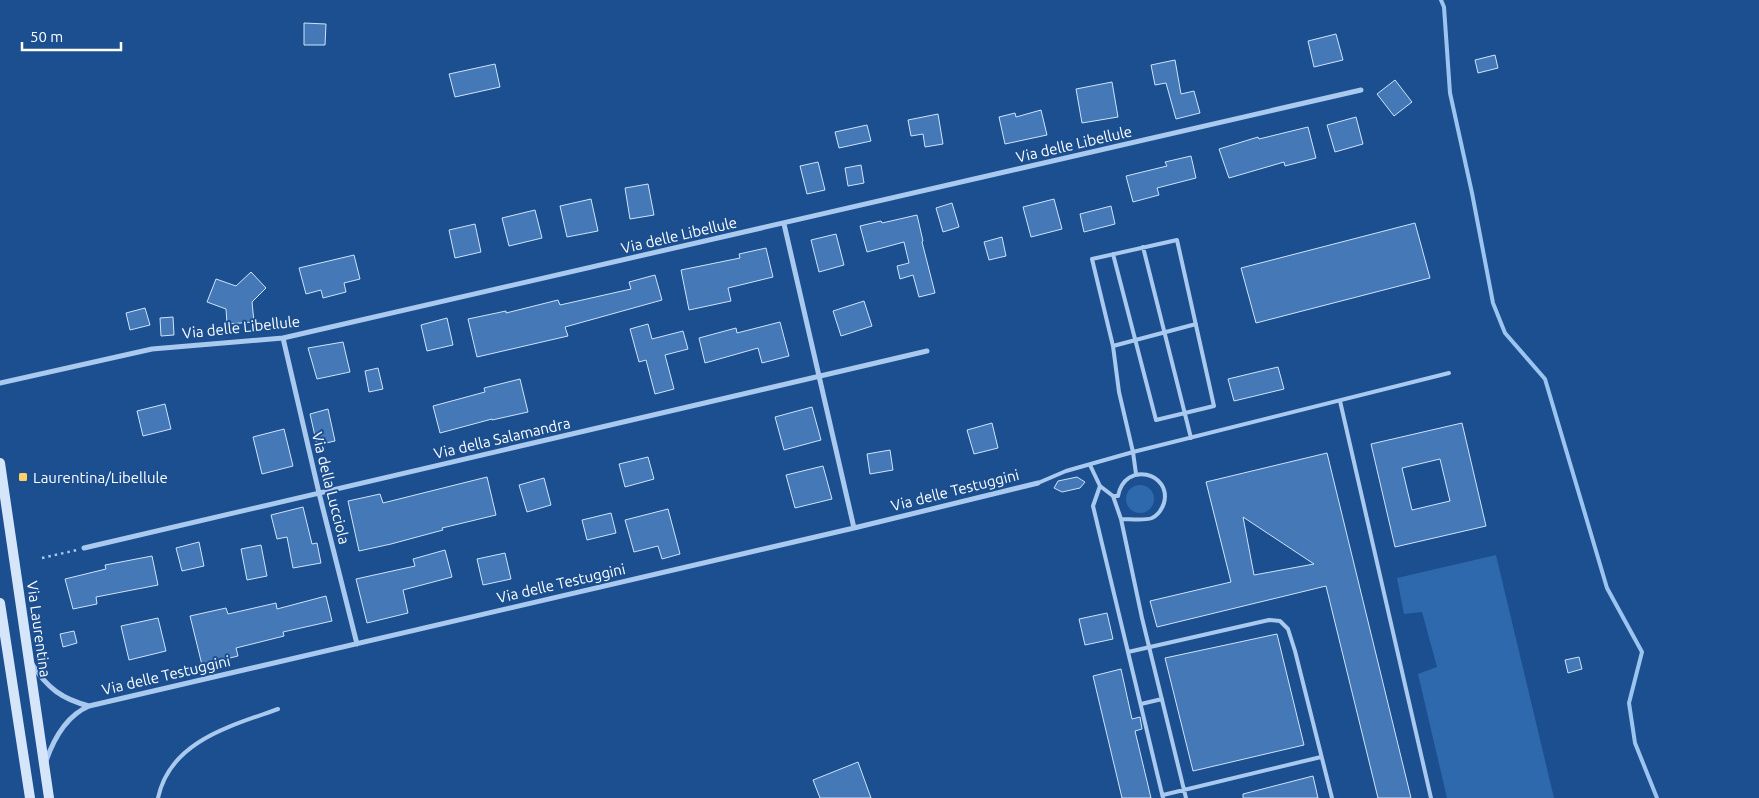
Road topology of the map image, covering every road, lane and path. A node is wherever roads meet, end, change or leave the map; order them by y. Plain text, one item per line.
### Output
1 (1361, 90) dead end
2 (784, 224) junction
3 (1143, 247) junction
4 (1113, 254) junction
5 (1196, 324) junction
6 (1165, 332) junction
7 (283, 338) junction
8 (1135, 340) junction
9 (1113, 346) junction
10 (927, 352) dead end
11 (1449, 374) dead end
12 (819, 377) junction
13 (0, 383) edge
14 (1340, 401) junction
15 (1185, 412) junction
16 (1191, 438) junction
17 (1133, 452) junction
18 (0, 463) edge
19 (1090, 465) junction
20 (1136, 474) junction
21 (1038, 483) joint
22 (1100, 486) junction
23 (319, 493) junction
24 (1113, 496) junction
25 (1121, 519) junction
26 (854, 528) junction
27 (84, 548) joint
28 (42, 558) dead end
29 (0, 603) edge
30 (357, 644) junction
31 (1150, 648) junction
32 (1128, 652) junction
33 (28, 656) junction
34 (1162, 699) junction
35 (1141, 704) junction
36 (89, 706) junction
37 (278, 709) dead end
38 (1321, 757) junction
39 (45, 766) junction
40 (1184, 790) junction
41 (27, 795) edge
42 (1163, 797) edge
43 (49, 798) edge
44 (158, 798) edge
45 (1186, 798) edge
46 (1332, 798) edge
47 (1431, 798) edge

1 - 2 street, Via delle Libellule
2 - 7 street, Via delle Libellule
2 - 12 street
3 - 4 lane
3 - 5 lane
3 - 6 lane
4 - 8 lane
4 - 9 lane
5 - 6 lane
5 - 15 lane
6 - 8 lane
6 - 15 lane
7 - 13 street, Via delle Libellule
7 - 23 street, Via della Lucciola
8 - 9 lane
8 - 15 lane
9 - 17 lane
10 - 12 street, Via della Salamandra
11 - 14 lane
12 - 23 street, Via della Salamandra
12 - 26 street
14 - 16 lane
14 - 47 lane
15 - 16 lane
16 - 17 lane
17 - 19 lane
17 - 20 lane
18 - 33 main road, Via Laurentina
19 - 21 lane
19 - 22 lane
20 - 24 lane
20 - 25 lane
21 - 26 street, Via delle Testuggini
22 - 24 lane
22 - 32 lane
23 - 27 street, Via della Salamandra
23 - 30 street, Via della Lucciola
24 - 25 lane
25 - 31 lane
26 - 30 street, Via delle Testuggini
27 - 28 path
29 - 41 main road
30 - 36 street, Via delle Testuggini
31 - 32 lane
31 - 34 lane
31 - 38 lane
32 - 35 lane
33 - 36 street
33 - 39 main road, Via Laurentina
34 - 35 lane
34 - 40 lane
35 - 42 lane
36 - 39 street
37 - 44 lane
38 - 40 lane
38 - 46 lane
39 - 43 main road, Via Laurentina
40 - 42 lane
40 - 45 lane

